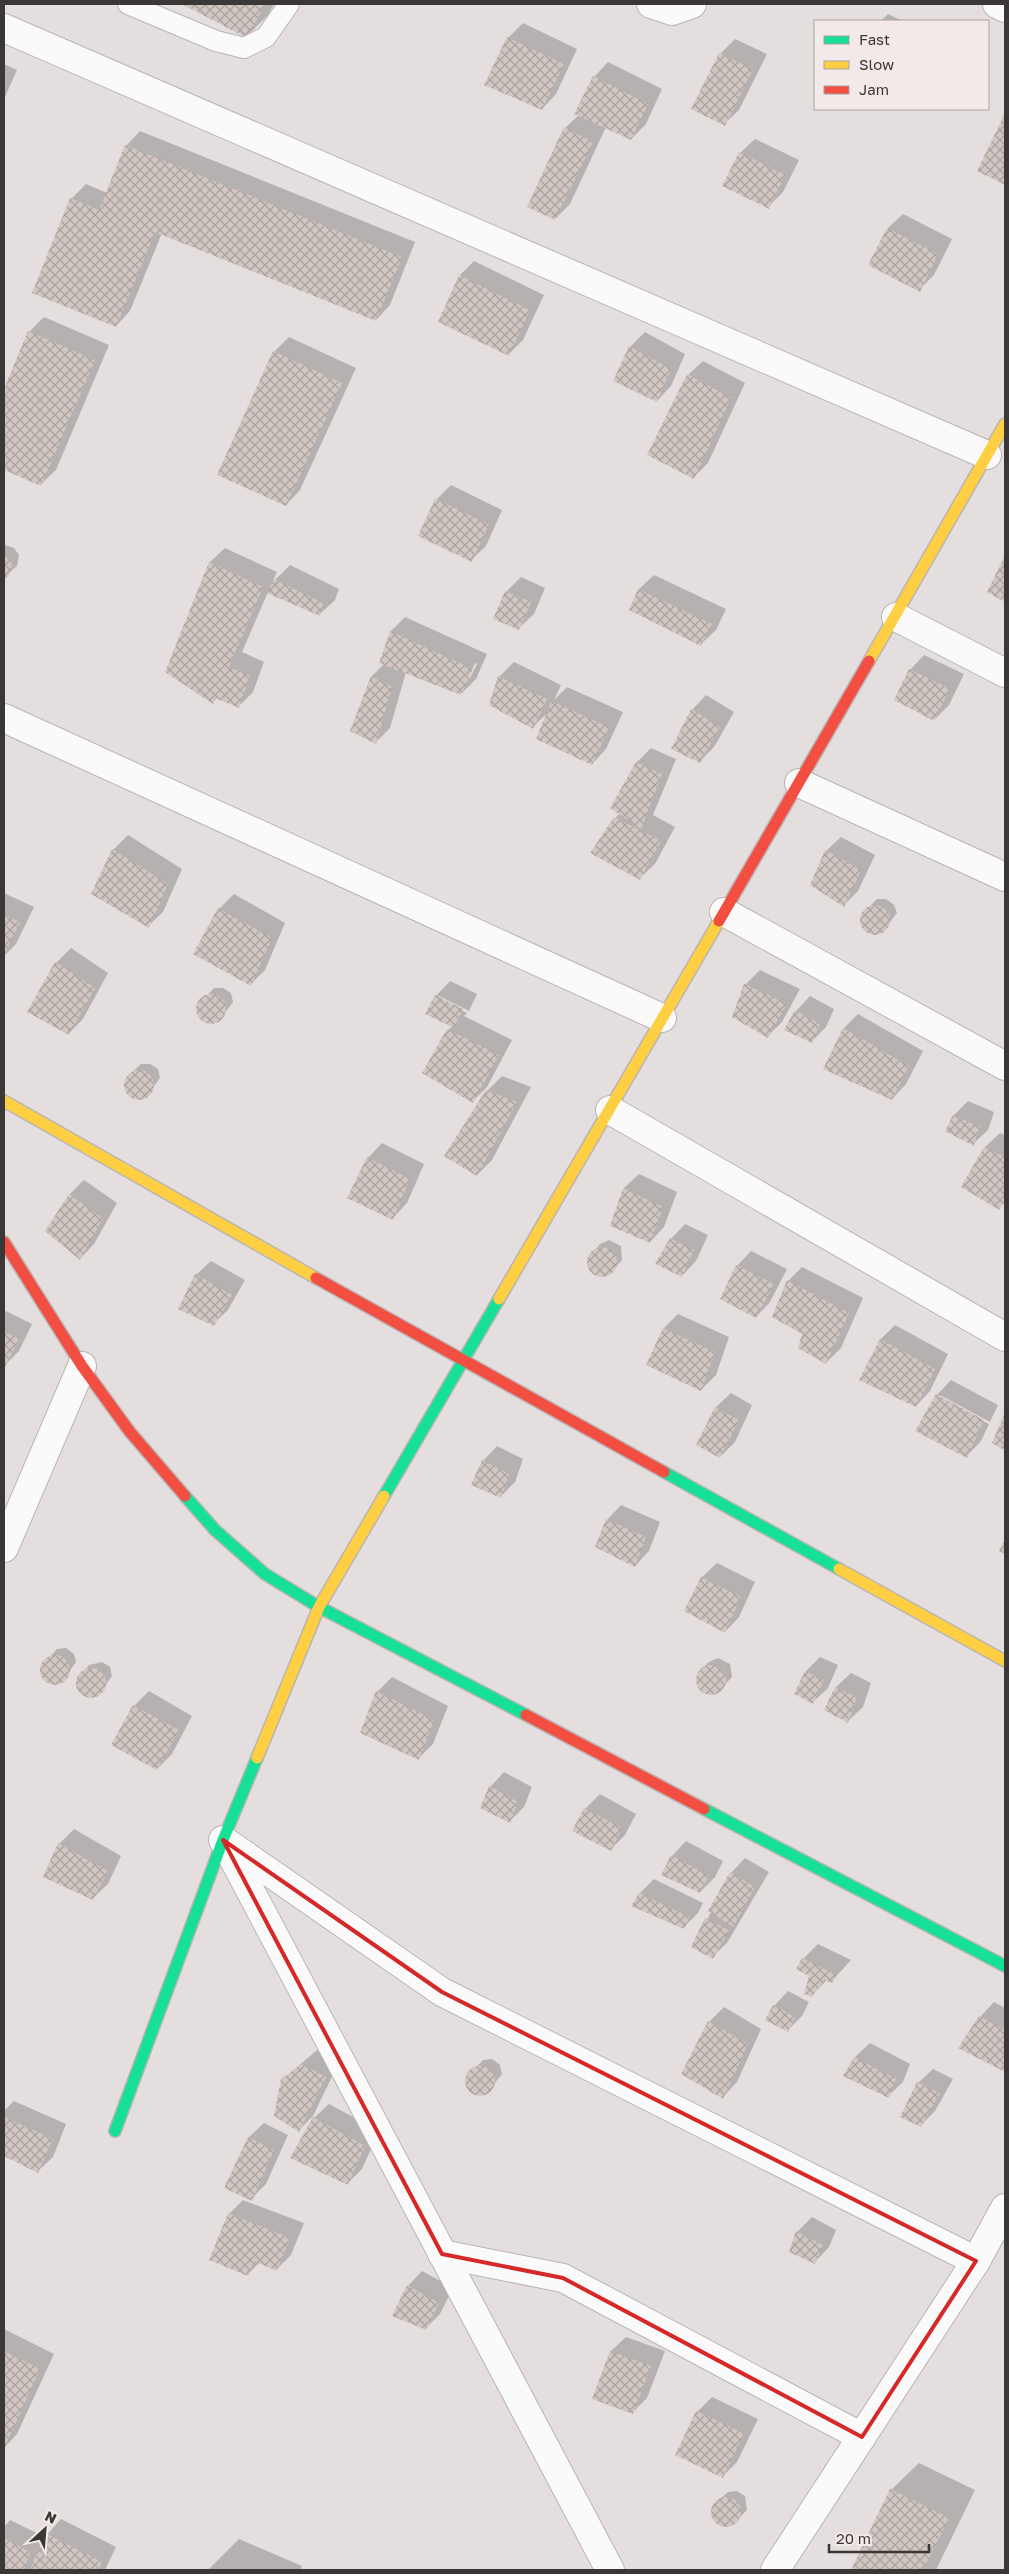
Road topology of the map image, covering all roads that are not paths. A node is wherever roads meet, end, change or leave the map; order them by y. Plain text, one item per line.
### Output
1 (128, 4) edge
2 (289, 4) edge
3 (651, 4) edge
4 (692, 4) edge
5 (997, 4) edge
6 (1005, 8) edge
7 (4, 28) edge
8 (1005, 424) edge
9 (987, 455) junction
10 (896, 617) junction
11 (1005, 673) edge
12 (4, 718) edge
13 (799, 784) junction
14 (1005, 877) edge
15 (724, 912) junction
16 (662, 1018) junction
17 (1005, 1066) edge
18 (4, 1101) edge
19 (610, 1110) junction
20 (4, 1242) edge
21 (1005, 1338) edge
22 (463, 1361) junction
23 (82, 1366) junction
24 (4, 1548) edge
25 (319, 1607) junction
26 (1005, 1662) edge
27 (223, 1840) junction
28 (1005, 1966) edge
29 (115, 2131) dead end
30 (1005, 2208) edge
31 (442, 2254) junction
32 (976, 2261) junction
33 (862, 2437) junction
34 (610, 2570) edge
35 (775, 2570) edge

1 - 2 lane
3 - 4 street
5 - 6 street
7 - 9 street
8 - 9 street
9 - 10 street
10 - 11 street
10 - 13 street
12 - 16 street
13 - 14 street
13 - 15 street
15 - 16 street
15 - 17 street
16 - 19 street
18 - 22 street
19 - 21 street
19 - 22 street
20 - 23 street
22 - 25 street
22 - 26 street
23 - 24 street
23 - 25 street
25 - 27 street
25 - 28 street
27 - 29 street
27 - 31 street
27 - 32 street
30 - 32 street
31 - 33 street
31 - 34 street
32 - 33 street
33 - 35 street

